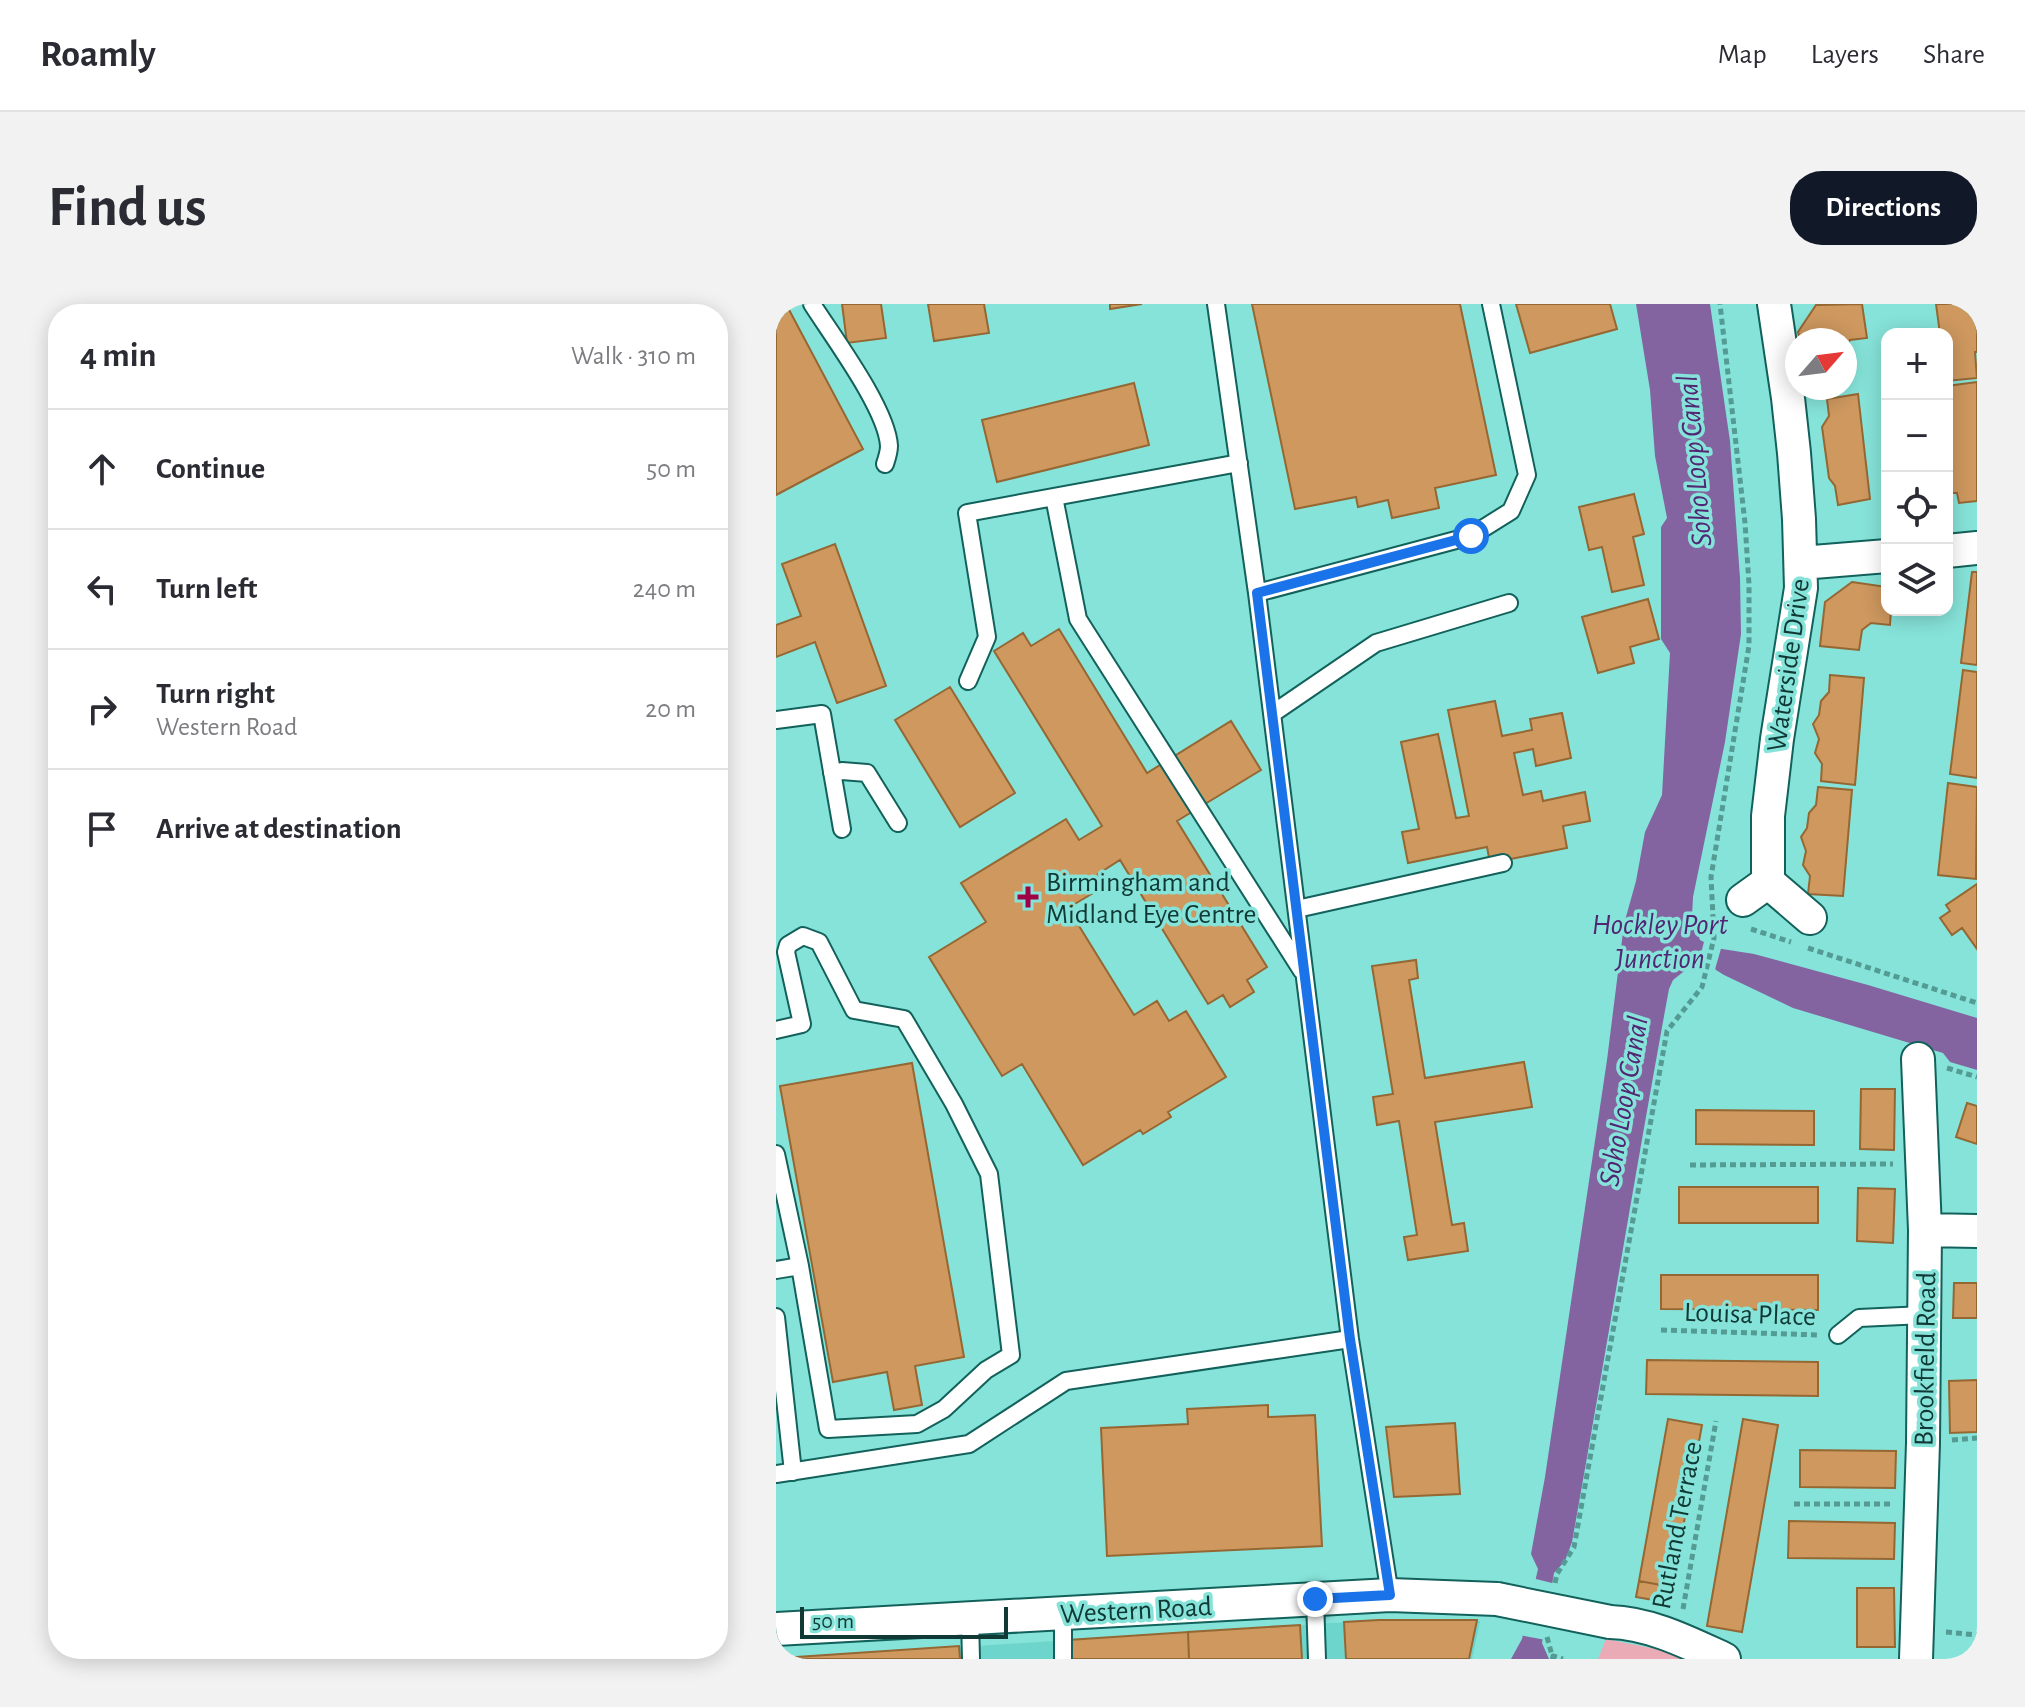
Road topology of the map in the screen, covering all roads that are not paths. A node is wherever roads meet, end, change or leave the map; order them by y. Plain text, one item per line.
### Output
1 (812, 304) edge
2 (1216, 304) edge
3 (1491, 304) edge
4 (1774, 304) edge
5 (1239, 463) junction
6 (885, 464) dead end
7 (1054, 497) junction
8 (1977, 548) edge
9 (1953, 550) edge
10 (1881, 556) edge
11 (1801, 563) junction
12 (1257, 593) junction
13 (1509, 603) dead end
14 (968, 681) dead end
15 (1272, 714) junction
16 (776, 720) edge
17 (832, 773) junction
18 (898, 823) dead end
19 (842, 829) dead end
20 (1503, 863) dead end
21 (1297, 909) junction
22 (1810, 918) dead end
23 (1305, 976) junction
24 (776, 1030) edge
25 (1918, 1059) dead end
26 (776, 1154) edge
27 (1925, 1230) junction
28 (1977, 1231) edge
29 (800, 1266) junction
30 (776, 1270) edge
31 (1924, 1315) junction
32 (776, 1317) edge
33 (1838, 1335) road end
34 (1350, 1339) junction
35 (793, 1472) junction
36 (776, 1474) edge
37 (1390, 1595) junction
38 (1315, 1599) junction
39 (1063, 1613) junction
40 (970, 1619) junction
41 (776, 1629) edge
42 (971, 1659) edge
43 (1063, 1659) edge
44 (1317, 1659) edge
45 (1724, 1659) edge
46 (1916, 1659) edge

1 - 6 lane
2 - 5 lane
3 - 12 lane
4 - 11 street, Waterside Drive
5 - 7 lane
5 - 12 lane
7 - 14 lane
7 - 23 lane
8 - 9 street
10 - 11 street
11 - 22 street, Waterside Drive
12 - 15 lane
13 - 15 lane
15 - 21 lane
16 - 17 lane
17 - 18 lane
17 - 19 lane
20 - 21 lane
21 - 23 lane
23 - 34 lane
24 - 29 lane
25 - 27 street, Brookfield Road
26 - 29 lane
27 - 28 street
27 - 31 street, Brookfield Road
29 - 30 lane
31 - 33 lane
31 - 46 street, Brookfield Road
32 - 35 lane
34 - 35 lane
34 - 37 lane
35 - 36 lane
37 - 38 street, Western Road
37 - 45 street, Western Road, bridge
38 - 39 street, Western Road
38 - 44 lane
39 - 40 street, Western Road
39 - 43 lane
40 - 41 street, Western Road
40 - 42 lane

